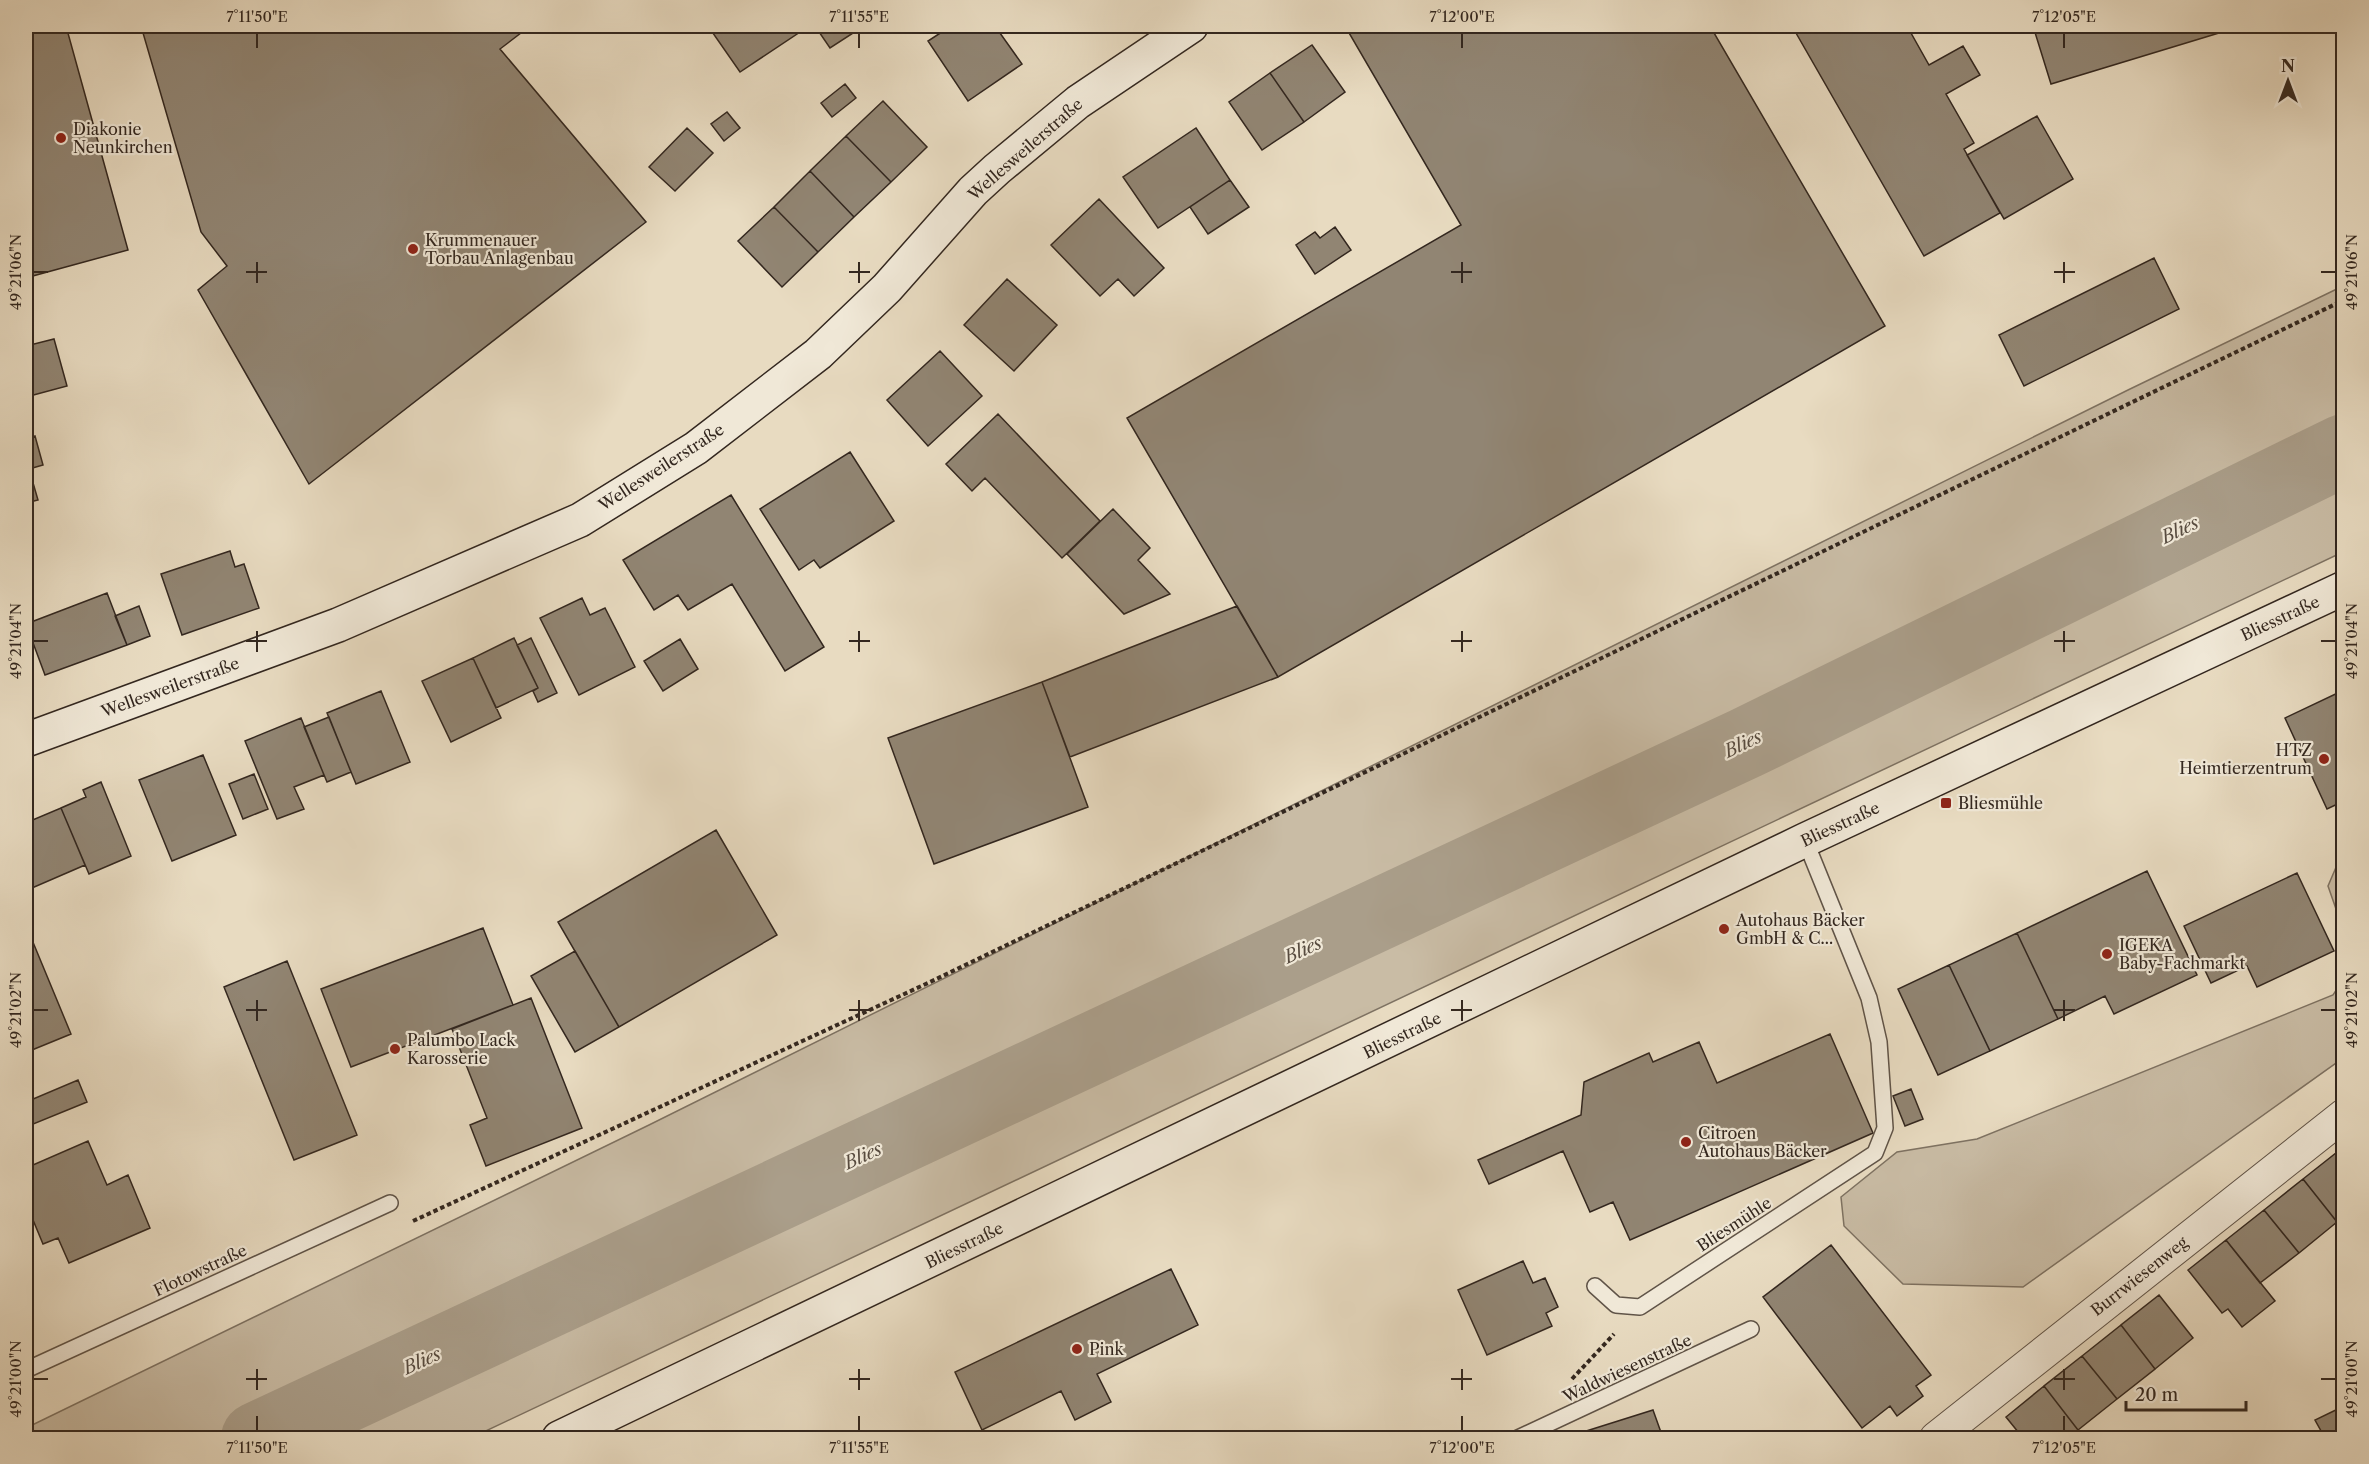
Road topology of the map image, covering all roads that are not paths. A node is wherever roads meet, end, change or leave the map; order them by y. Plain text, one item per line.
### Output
1 (1191, 26) edge
2 (2343, 588) edge
3 (26, 740) edge
4 (1805, 840) junction
5 (2343, 1115) edge
6 (390, 1203) dead end
7 (1595, 1286) dead end
8 (1751, 1329) dead end
9 (26, 1370) edge
10 (559, 1438) edge
11 (1518, 1438) edge
12 (1936, 1438) edge

1 - 3 main road, Wellesweilerstraße
2 - 4 main road, Bliesstraße
4 - 7 lane, Bliesmühle
4 - 10 main road, Bliesstraße
5 - 12 street, Burrwiesenweg
6 - 9 lane, Flotowstraße
8 - 11 lane, Waldwiesenstraße

